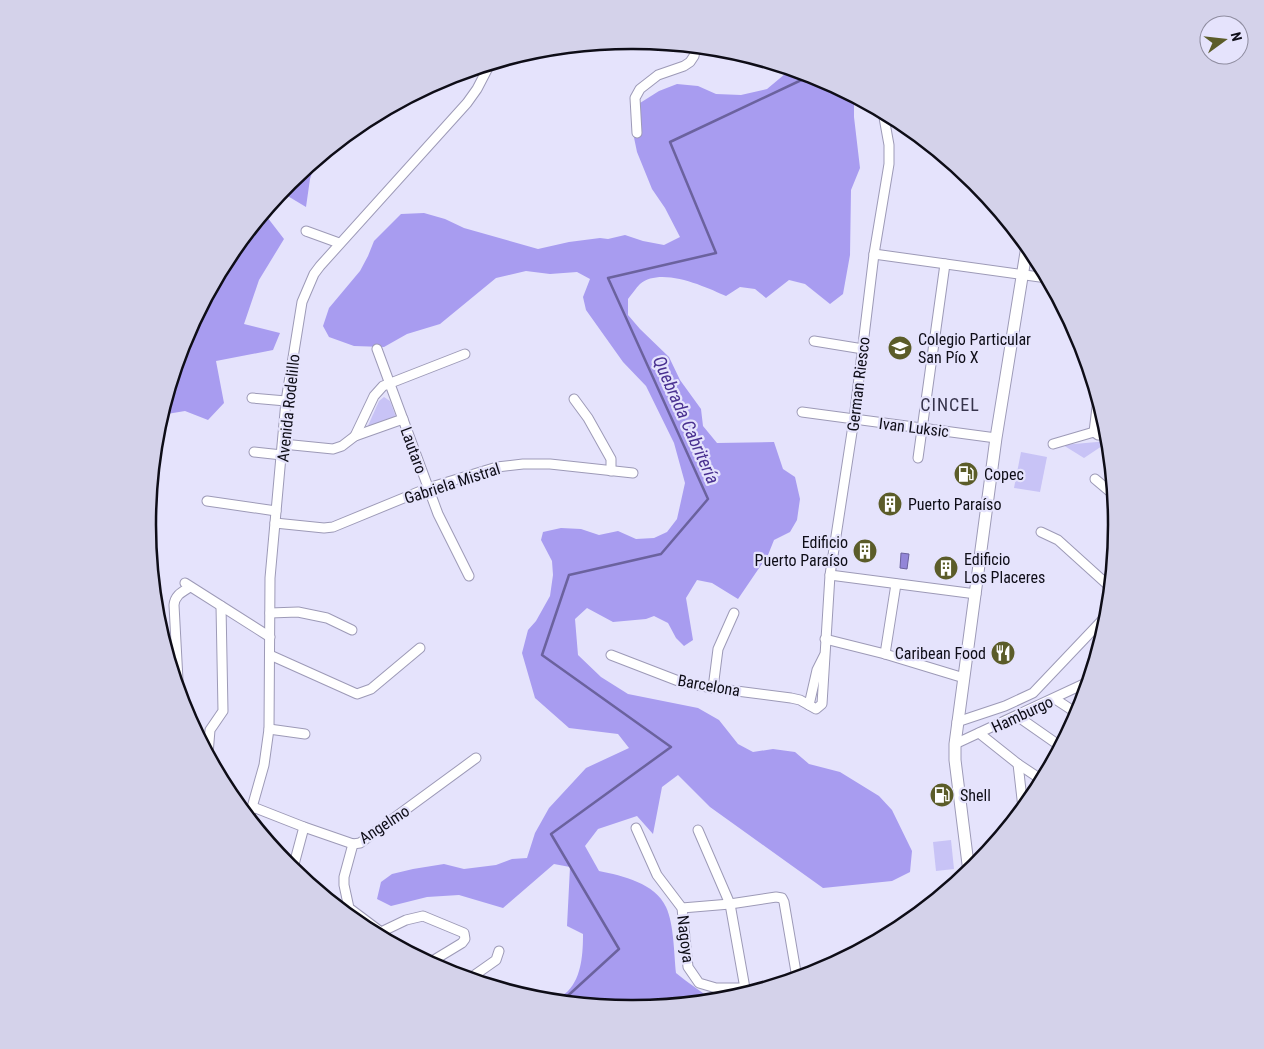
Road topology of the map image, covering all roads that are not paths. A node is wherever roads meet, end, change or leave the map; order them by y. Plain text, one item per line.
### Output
1 (695, 53) edge
2 (486, 72) edge
3 (885, 122) edge
4 (637, 133) dead end
5 (306, 231) dead end
6 (339, 243) junction
7 (874, 254) junction
8 (1025, 256) edge
9 (945, 264) junction
10 (1022, 275) junction
11 (1038, 277) edge
12 (814, 341) dead end
13 (376, 349) dead end
14 (863, 349) junction
15 (465, 354) dead end
16 (389, 383) junction
17 (252, 398) dead end
18 (574, 400) dead end
19 (286, 401) junction
20 (802, 412) dead end
21 (1096, 418) edge
22 (403, 419) junction
23 (854, 420) junction
24 (922, 428) junction
25 (1094, 432) junction
26 (1099, 435) edge
27 (356, 436) junction
28 (996, 438) junction
29 (283, 444) junction
30 (1053, 444) dead end
31 (254, 452) dead end
32 (282, 455) junction
33 (918, 458) dead end
34 (611, 471) junction
35 (633, 473) dead end
36 (1095, 479) dead end
37 (428, 488) junction
38 (1107, 489) edge
39 (207, 501) dead end
40 (276, 511) junction
41 (275, 523) junction
42 (1041, 532) dead end
43 (830, 575) junction
44 (469, 576) dead end
45 (1104, 582) edge
46 (896, 584) junction
47 (976, 594) junction
48 (221, 606) junction
49 (270, 613) junction
50 (734, 613) dead end
51 (1097, 625) edge
52 (352, 630) dead end
53 (270, 637) junction
54 (825, 639) junction
55 (420, 648) dead end
56 (885, 654) junction
57 (270, 655) junction
58 (611, 655) dead end
59 (177, 665) edge
60 (964, 678) junction
61 (1080, 686) edge
62 (713, 688) junction
63 (1055, 699) junction
64 (809, 705) joint
65 (1071, 709) edge
66 (1018, 716) junction
67 (957, 722) junction
68 (269, 729) junction
69 (979, 733) junction
70 (305, 734) dead end
71 (209, 742) edge
72 (1055, 742) edge
73 (955, 744) junction
74 (476, 758) dead end
75 (1018, 764) junction
76 (1036, 776) edge
77 (1022, 796) edge
78 (253, 807) junction
79 (252, 810) edge
80 (304, 827) junction
81 (636, 828) dead end
82 (698, 830) dead end
83 (353, 844) junction
84 (295, 859) edge
85 (968, 861) edge
86 (730, 904) junction
87 (351, 908) edge
88 (682, 908) junction
89 (384, 931) edge
90 (499, 951) dead end
91 (437, 958) edge
92 (796, 971) edge
93 (476, 974) edge
94 (744, 987) edge
95 (731, 990) edge

1 - 4 street
2 - 6 street, Avenida Rodelillo
3 - 7 street, German Riesco
5 - 6 street
6 - 19 street, Avenida Rodelillo
7 - 9 street
7 - 14 street, German Riesco
8 - 10 main road
9 - 10 street
9 - 24 street
10 - 11 street
10 - 28 main road
12 - 14 street
13 - 16 street, Lautaro
14 - 23 street, German Riesco
15 - 16 street
16 - 22 street, Lautaro
16 - 27 street
17 - 19 street
18 - 34 street
19 - 29 street, Avenida Rodelillo
20 - 23 street, Ivan Luksic
21 - 25 street
22 - 27 street
22 - 37 street, Lautaro
23 - 24 street, Ivan Luksic
23 - 43 street, German Riesco
24 - 28 street, Ivan Luksic
24 - 33 street
25 - 26 street
25 - 30 street
27 - 29 street
28 - 47 main road
29 - 32 street, Avenida Rodelillo
31 - 32 street
32 - 40 street, Avenida Rodelillo
34 - 35 street, Gabriela Mistral
34 - 37 street, Gabriela Mistral
36 - 38 street
37 - 41 street, Gabriela Mistral
37 - 44 street, Lautaro
39 - 40 street
40 - 41 street, Avenida Rodelillo
41 - 49 street, Avenida Rodelillo
42 - 45 street
43 - 46 street
43 - 54 street, German Riesco
46 - 47 street
46 - 56 street
47 - 60 main road
48 - 53 street
48 - 59 street
48 - 71 street
49 - 52 street
49 - 53 street, Avenida Rodelillo
50 - 62 street
51 - 67 street
53 - 57 street, Avenida Rodelillo
54 - 56 street
54 - 64 street, German Riesco
55 - 57 street
56 - 60 street
57 - 68 street, Avenida Rodelillo
58 - 62 street, Barcelona
60 - 67 main road
61 - 63 street, Hamburgo
62 - 64 street, Barcelona
63 - 65 street
63 - 66 street, Hamburgo
66 - 69 street, Hamburgo
66 - 72 street
67 - 73 main road
68 - 70 street
68 - 78 street, Avenida Rodelillo
69 - 73 street, Hamburgo
69 - 75 street
73 - 85 main road
74 - 83 street, Angelmo
75 - 76 street
75 - 77 street
78 - 79 street, Avenida Rodelillo
78 - 80 street, Angelmo
80 - 83 street, Angelmo
80 - 84 street
81 - 88 street, Nagoya
82 - 86 street
83 - 87 street
86 - 88 street
86 - 92 street
86 - 94 street
88 - 95 street, Nagoya
89 - 91 street
90 - 93 street

